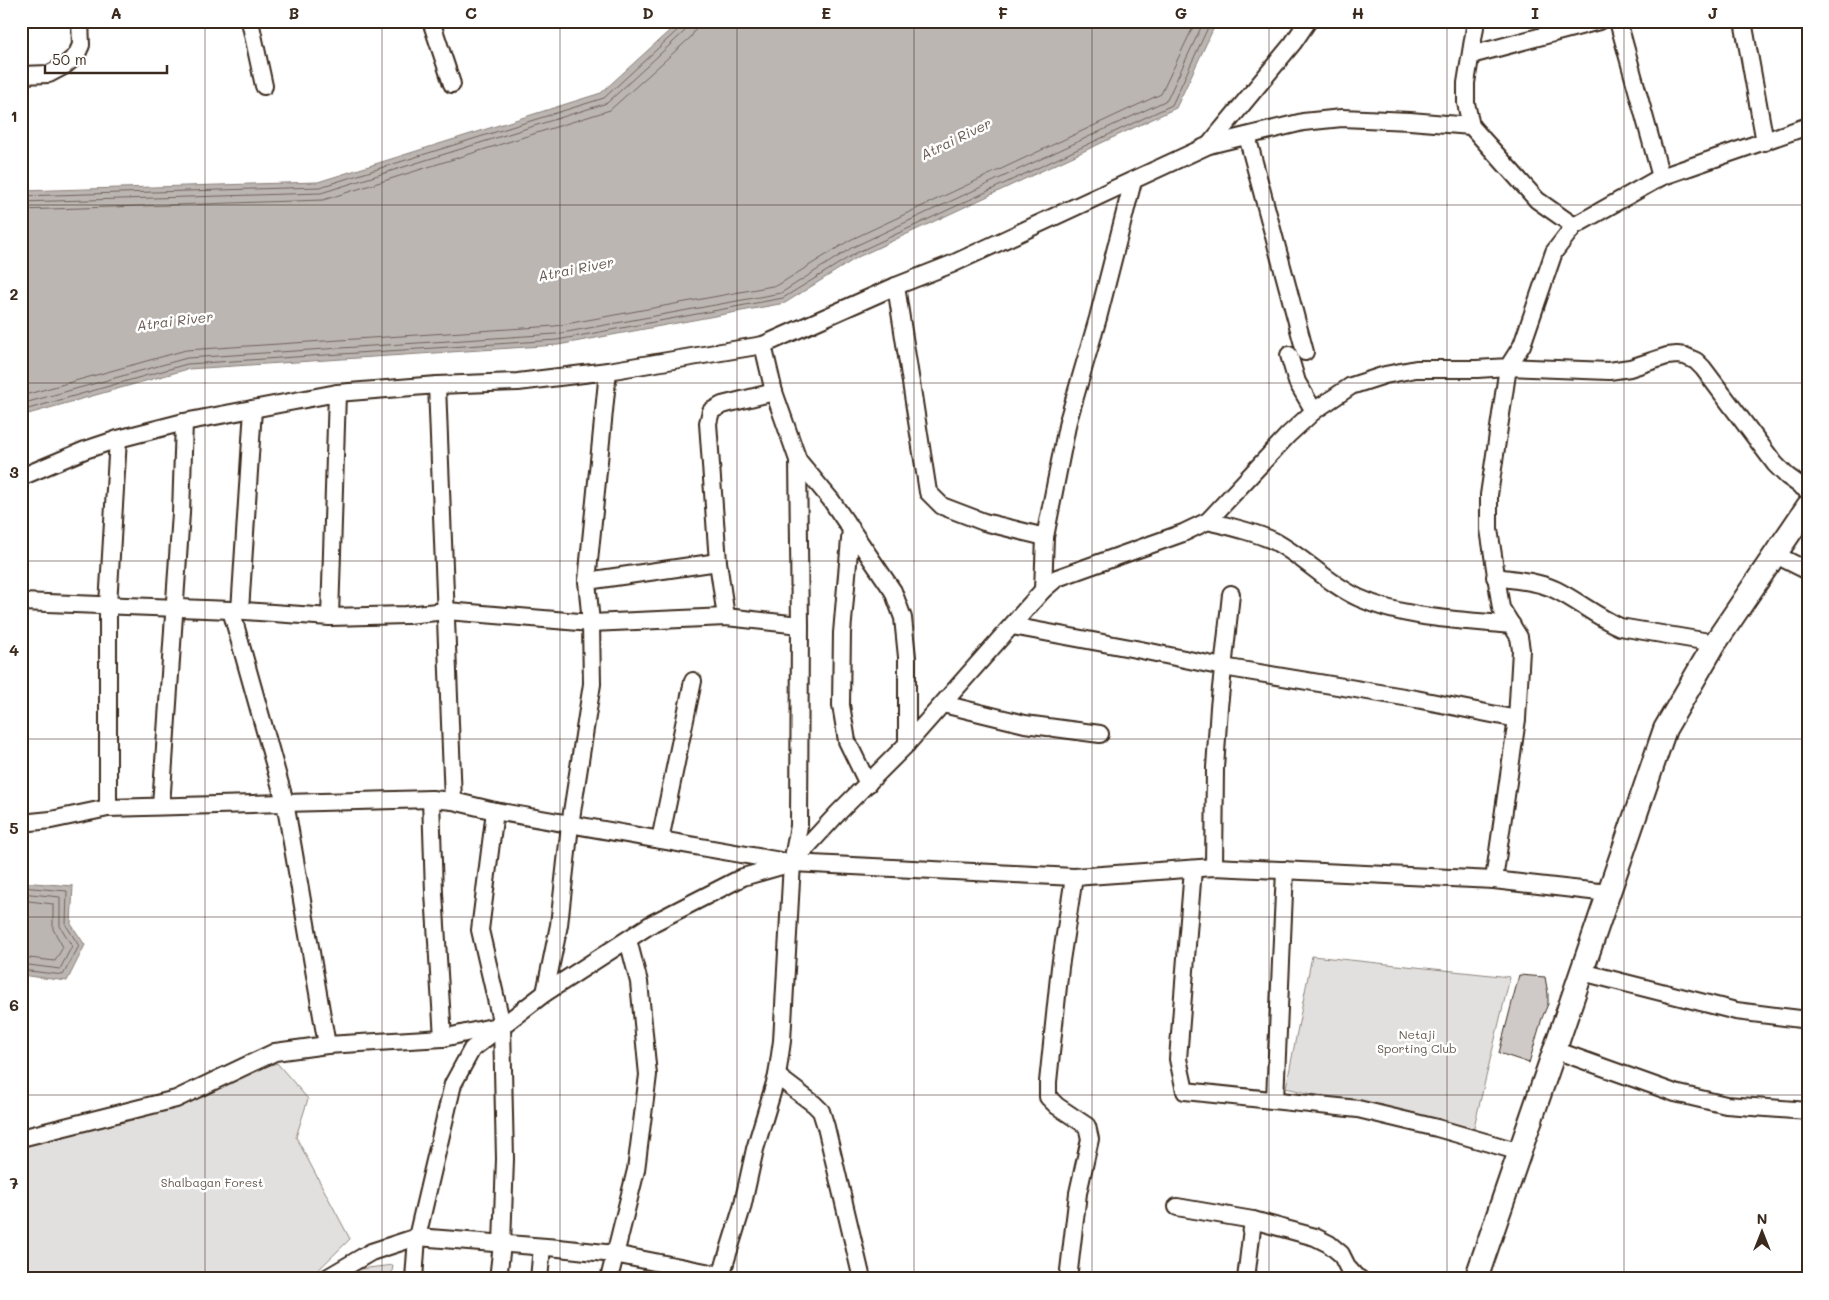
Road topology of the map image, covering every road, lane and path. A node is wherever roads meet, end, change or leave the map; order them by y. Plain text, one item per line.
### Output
1 (80, 21) edge
2 (250, 21) edge
3 (431, 21) edge
4 (1308, 21) edge
5 (1476, 21) edge
6 (1599, 21) edge
7 (1618, 21) edge
8 (1743, 21) edge
9 (1471, 55) junction
10 (21, 75) edge
11 (452, 84) dead end
12 (264, 86) dead end
13 (1471, 126) junction
14 (1808, 126) edge
15 (1247, 136) junction
16 (1765, 142) junction
17 (1209, 145) junction
18 (1661, 177) junction
19 (1133, 181) junction
20 (1574, 226) junction
21 (896, 286) junction
22 (762, 345) junction
23 (1508, 367) junction
24 (608, 371) junction
25 (437, 385) junction
26 (774, 392) junction
27 (337, 393) junction
28 (253, 409) junction
29 (1314, 411) junction
30 (184, 422) junction
31 (118, 439) junction
32 (798, 460) junction
33 (21, 477) edge
34 (1808, 490) edge
35 (1808, 506) edge
36 (1208, 521) junction
37 (851, 528) junction
38 (1045, 537) junction
39 (1774, 554) junction
40 (718, 562) junction
41 (1808, 571) edge
42 (1495, 577) junction
43 (587, 581) junction
44 (1043, 590) junction
45 (1230, 594) dead end
46 (21, 602) edge
47 (108, 605) junction
48 (174, 609) junction
49 (235, 611) junction
50 (447, 611) junction
51 (330, 616) junction
52 (726, 617) junction
53 (591, 622) junction
54 (800, 625) junction
55 (1512, 625) junction
56 (1012, 626) junction
57 (1714, 643) junction
58 (1223, 667) junction
59 (693, 681) dead end
60 (943, 704) junction
61 (1517, 719) junction
62 (1100, 734) dead end
63 (907, 744) junction
64 (868, 784) junction
65 (431, 799) junction
66 (453, 801) junction
67 (285, 802) junction
68 (161, 806) junction
69 (108, 808) junction
70 (495, 811) junction
71 (21, 823) edge
72 (570, 825) junction
73 (660, 840) junction
74 (792, 863) junction
75 (1214, 867) junction
76 (1193, 868) junction
77 (1285, 870) junction
78 (1074, 877) junction
79 (1494, 880) junction
80 (1608, 893) junction
81 (628, 940) junction
82 (1582, 972) junction
83 (545, 993) junction
84 (1808, 1020) edge
85 (502, 1025) junction
86 (443, 1038) junction
87 (328, 1045) junction
88 (1555, 1050) junction
89 (777, 1076) junction
90 (1275, 1100) junction
91 (1808, 1111) edge
92 (21, 1138) edge
93 (1520, 1152) junction
94 (1177, 1207) dead end
95 (1253, 1220) junction
96 (417, 1237) junction
97 (502, 1244) junction
98 (542, 1247) junction
99 (614, 1254) junction
100 (721, 1277) edge
101 (325, 1279) edge
102 (414, 1279) edge
103 (498, 1279) edge
104 (539, 1279) edge
105 (609, 1279) edge
106 (862, 1279) edge
107 (1068, 1279) edge
108 (1246, 1279) edge
109 (1360, 1279) edge
110 (1476, 1279) edge

1 - 10 street
2 - 12 street
3 - 11 street
4 - 17 street
5 - 9 street
6 - 9 street
7 - 18 street
8 - 16 street
9 - 13 street
13 - 15 street
13 - 20 street
14 - 16 street
15 - 17 street
15 - 29 street
16 - 18 street
17 - 19 street
18 - 20 street
19 - 21 street
19 - 38 street
20 - 23 street
21 - 22 street
21 - 38 street
22 - 24 street
22 - 26 street
23 - 29 street
23 - 34 street
23 - 42 street
24 - 25 street
24 - 43 street
25 - 27 street
25 - 50 street
26 - 32 street
26 - 40 street
27 - 28 street
27 - 51 street
28 - 30 street
28 - 49 street
29 - 36 street
30 - 31 street
30 - 48 street
31 - 33 street
31 - 47 street
32 - 37 street
32 - 54 street
35 - 39 street
36 - 44 street
36 - 55 street
37 - 63 street
37 - 64 street
38 - 44 street
39 - 41 street
39 - 57 street
40 - 43 street
40 - 52 street
42 - 55 street
42 - 57 street
43 - 53 street
44 - 56 street
45 - 58 street
46 - 47 street
47 - 48 street
47 - 69 street
48 - 49 street
48 - 68 street
49 - 51 street
49 - 67 street
50 - 51 street
50 - 53 street
50 - 66 street
52 - 53 street
52 - 54 street
53 - 72 street
54 - 74 street
55 - 61 street
56 - 58 street
56 - 60 street
57 - 80 street
58 - 61 street
58 - 75 street
59 - 73 street
60 - 62 street
60 - 63 street
61 - 79 street
63 - 64 street
64 - 74 street
65 - 66 street
65 - 67 street
65 - 86 street
66 - 70 street
67 - 68 street
67 - 87 street
68 - 69 street
69 - 71 street
70 - 72 street
70 - 85 street
72 - 73 street
72 - 83 street
73 - 74 street
74 - 78 street
74 - 81 street
74 - 89 street
75 - 76 street
75 - 77 street
76 - 78 street
76 - 90 street
77 - 79 street
77 - 90 street
78 - 107 street
79 - 80 street
80 - 82 street
81 - 83 street
81 - 99 street
82 - 84 street
82 - 88 street
83 - 85 street
85 - 86 street
85 - 96 street
85 - 97 street
86 - 87 street
87 - 92 street
88 - 91 street
88 - 93 street
89 - 100 street
89 - 106 street
90 - 93 street
93 - 110 street
94 - 95 street
95 - 108 street
95 - 109 street
96 - 97 street
96 - 101 street
96 - 102 street
97 - 98 street
97 - 103 street
98 - 99 street
98 - 104 street
99 - 100 street
99 - 105 street

